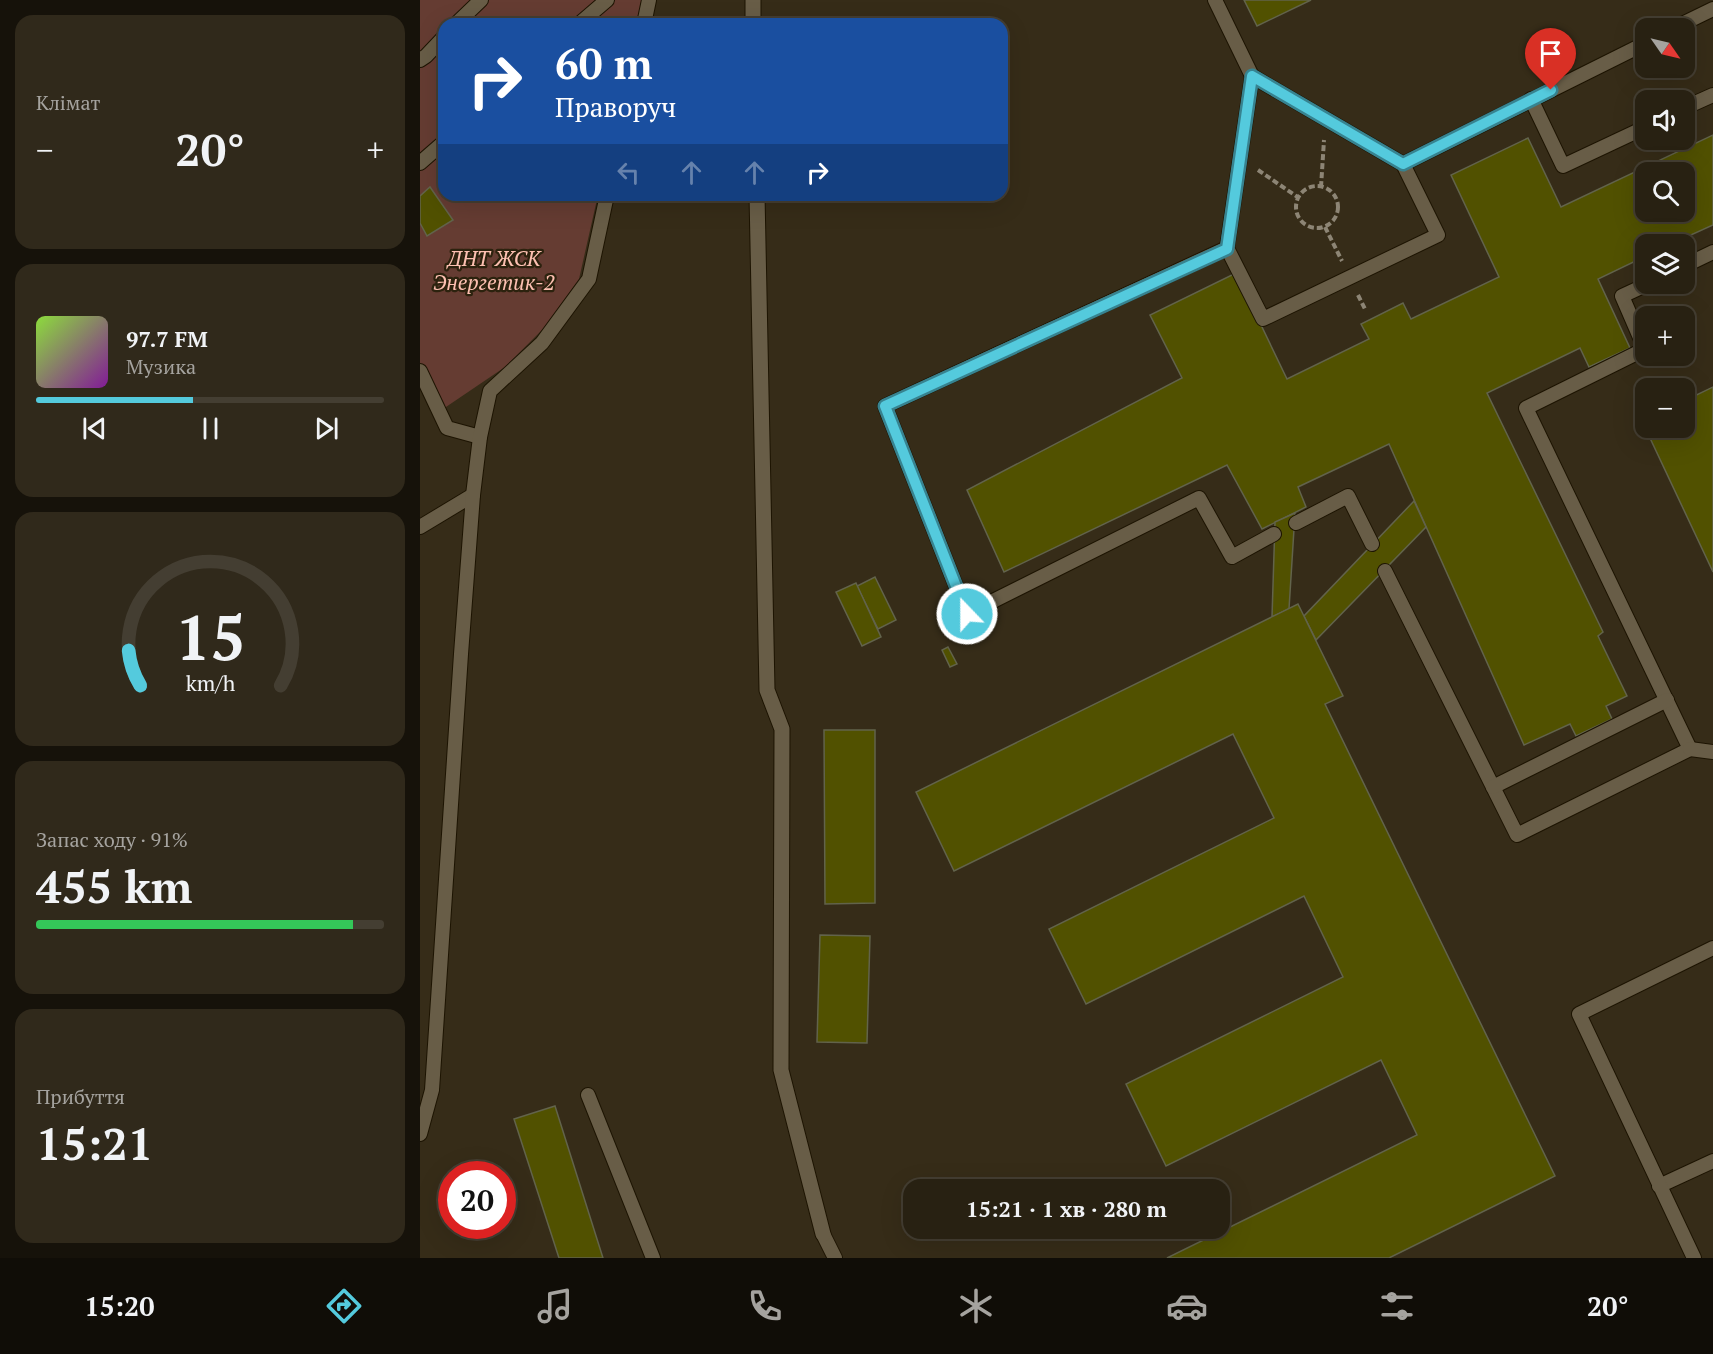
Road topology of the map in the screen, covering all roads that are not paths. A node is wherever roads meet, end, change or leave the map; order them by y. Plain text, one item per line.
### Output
1 (481, 0) edge
2 (607, 0) edge
3 (649, 0) edge
4 (753, 0) edge
5 (1215, 0) edge
6 (1713, 9) edge
7 (462, 18) edge
8 (586, 18) edge
9 (645, 18) edge
10 (753, 18) edge
11 (1695, 18) edge
12 (438, 43) edge
13 (1635, 48) edge
14 (420, 60) edge
15 (1252, 76) junction
16 (1713, 95) edge
17 (1532, 99) junction
18 (1695, 103) edge
19 (1635, 132) edge
20 (438, 147) edge
21 (420, 163) edge
22 (1403, 164) junction
23 (606, 201) edge
24 (757, 201) edge
25 (1227, 249) junction
26 (1713, 252) edge
27 (1695, 261) edge
28 (1635, 290) edge
29 (420, 371) edge
30 (480, 437) junction
31 (473, 495) junction
32 (1296, 523) dead end
33 (420, 527) edge
34 (1274, 534) dead end
35 (1372, 544) dead end
36 (1386, 571) dead end
37 (1667, 700) junction
38 (1690, 749) junction
39 (1713, 752) edge
40 (1493, 787) junction
41 (1713, 948) edge
42 (426, 1093) edge
43 (588, 1095) dead end
44 (420, 1134) edge
45 (1713, 1161) edge
46 (1659, 1186) junction
47 (823, 1234) joint
48 (653, 1258) edge
49 (835, 1258) edge
50 (1694, 1258) edge

1 - 7 lane
2 - 8 lane
3 - 9 lane
4 - 10 street
5 - 15 lane
6 - 11 lane
12 - 14 lane
13 - 17 lane
15 - 22 lane
15 - 25 lane
16 - 18 lane
17 - 19 lane
17 - 22 lane
20 - 21 lane
22 - 25 lane
23 - 30 lane
24 - 47 street
25 - 34 lane
26 - 27 lane
28 - 37 lane
29 - 30 lane
30 - 31 lane
31 - 33 lane
31 - 42 lane
32 - 35 lane
36 - 40 lane
37 - 38 lane
37 - 40 lane
38 - 39 lane
38 - 40 lane
41 - 46 lane
42 - 44 lane
43 - 48 lane
45 - 46 lane
46 - 50 lane
47 - 49 lane

